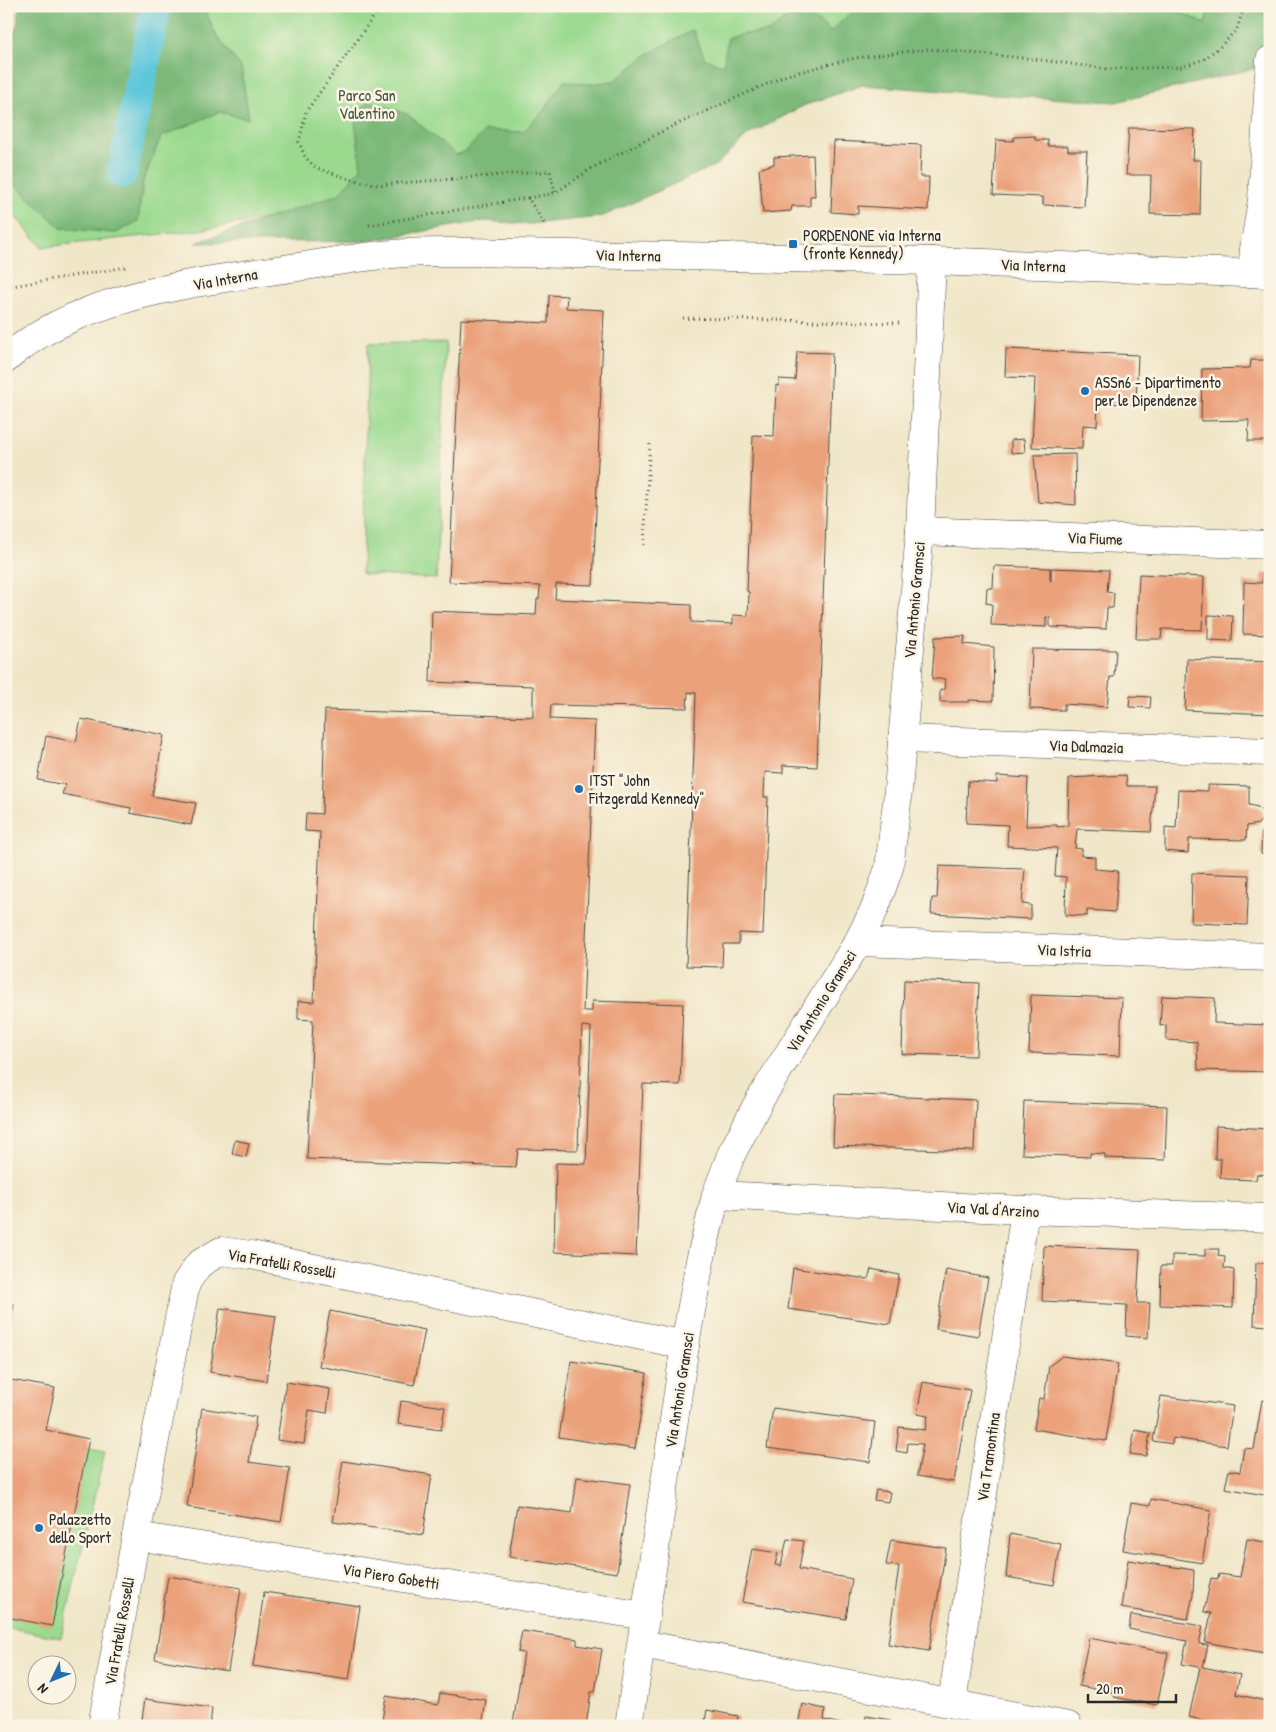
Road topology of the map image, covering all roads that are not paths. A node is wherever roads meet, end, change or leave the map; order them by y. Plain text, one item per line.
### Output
1 (1270, 60) edge
2 (932, 261) junction
3 (1261, 273) edge
4 (6, 359) edge
5 (920, 531) junction
6 (1270, 545) edge
7 (902, 739) junction
8 (1270, 752) edge
9 (858, 942) junction
10 (1270, 957) edge
11 (716, 1195) junction
12 (1025, 1210) junction
13 (1270, 1218) edge
14 (685, 1345) junction
15 (136, 1536) junction
16 (646, 1616) junction
17 (642, 1644) junction
18 (952, 1703) junction
19 (102, 1726) edge
20 (629, 1726) edge
21 (1068, 1726) edge

1 - 3 street
2 - 3 street, Via Interna
2 - 4 street, Via Interna
2 - 5 street, Via Antonio Gramsci
5 - 6 street, Via Fiume
5 - 7 street, Via Antonio Gramsci
7 - 8 street, Via Dalmazia
7 - 9 street, Via Antonio Gramsci
9 - 10 street, Via Istria
9 - 11 street, Via Antonio Gramsci
11 - 12 street, Via Val d'Arzino
11 - 14 street, Via Antonio Gramsci
12 - 13 street, Via Val d'Arzino
12 - 18 street, Via Tramontina
14 - 15 street, Via Fratelli Rosselli
14 - 16 street, Via Antonio Gramsci
15 - 16 street, Via Piero Gobetti
15 - 19 street, Via Fratelli Rosselli
16 - 17 street, Via Antonio Gramsci
17 - 18 street
17 - 20 street, Via Antonio Gramsci
18 - 21 street

